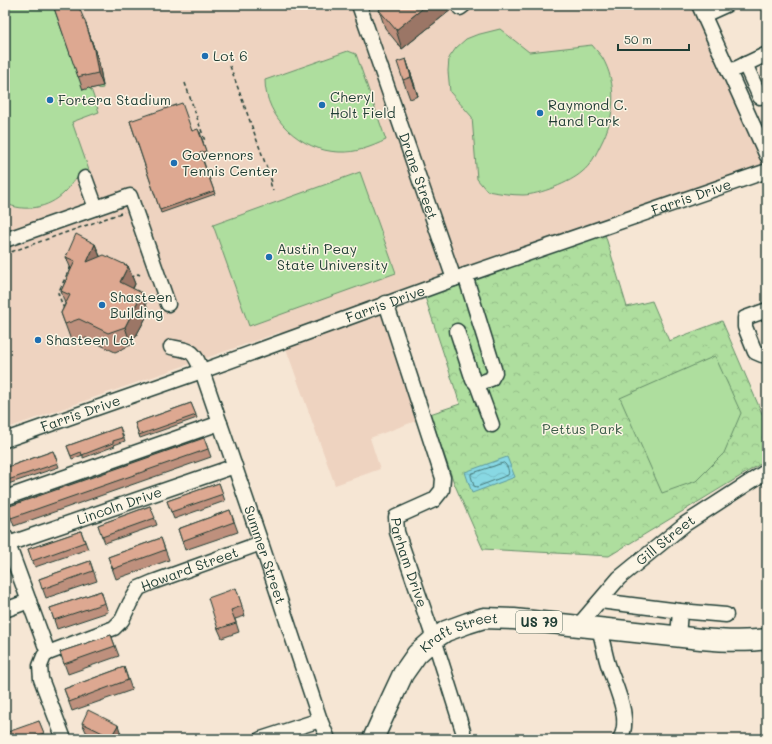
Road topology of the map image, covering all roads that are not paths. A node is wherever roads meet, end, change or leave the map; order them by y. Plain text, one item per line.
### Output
1 (359, 5) edge
2 (726, 5) edge
3 (702, 10) edge
4 (767, 54) edge
5 (745, 64) junction
6 (729, 72) junction
7 (760, 97) dead end
8 (767, 156) edge
9 (767, 171) edge
10 (85, 178) dead end
11 (96, 208) junction
12 (5, 240) edge
13 (460, 277) junction
14 (386, 303) junction
15 (168, 304) dead end
16 (767, 310) edge
17 (457, 331) dead end
18 (171, 348) dead end
19 (767, 353) edge
20 (202, 371) junction
21 (477, 384) junction
22 (220, 423) junction
23 (492, 425) dead end
24 (5, 440) edge
25 (235, 466) junction
26 (767, 470) edge
27 (5, 498) edge
28 (6, 541) edge
29 (261, 544) junction
30 (600, 601) junction
31 (28, 602) junction
32 (5, 610) edge
33 (680, 611) junction
34 (726, 615) dead end
35 (578, 626) junction
36 (599, 628) junction
37 (678, 637) junction
38 (434, 639) junction
39 (767, 639) edge
40 (48, 653) junction
41 (320, 720) junction
42 (463, 731) dead end
43 (64, 739) edge
44 (261, 739) edge
45 (328, 739) edge
46 (374, 739) edge
47 (620, 739) edge

1 - 13 street, Drane Street
2 - 3 street
3 - 6 street
4 - 5 street
5 - 6 street
5 - 7 street
6 - 8 street
9 - 13 street, Farris Drive
10 - 11 street
11 - 12 street
11 - 15 street
13 - 14 street, Farris Drive
13 - 21 street, Drane Street
14 - 20 street, Farris Drive
14 - 38 street, Parham Drive
16 - 19 street
17 - 21 street
18 - 20 street, Summer Street
20 - 22 street, Summer Street
20 - 24 street, Farris Drive
21 - 23 street
22 - 25 street, Summer Street
22 - 27 street
25 - 28 street, Lincoln Drive
25 - 29 street, Summer Street
26 - 30 street, Gill Street
28 - 31 street
29 - 40 street, Howard Street
29 - 41 street, Summer Street
30 - 33 street
30 - 35 street, Gill Street
31 - 32 street
31 - 40 street
33 - 34 street
33 - 37 street
35 - 36 highway, Kraft Street / US 79
35 - 38 highway, Kraft Street / US 79
36 - 37 highway, Kraft Street / US 79
36 - 47 street
37 - 39 highway, Kraft Street / US 79
38 - 42 street, Parham Drive
38 - 46 highway, Kraft Street / US 79
40 - 43 street
41 - 44 street
41 - 45 street, Summer Street

